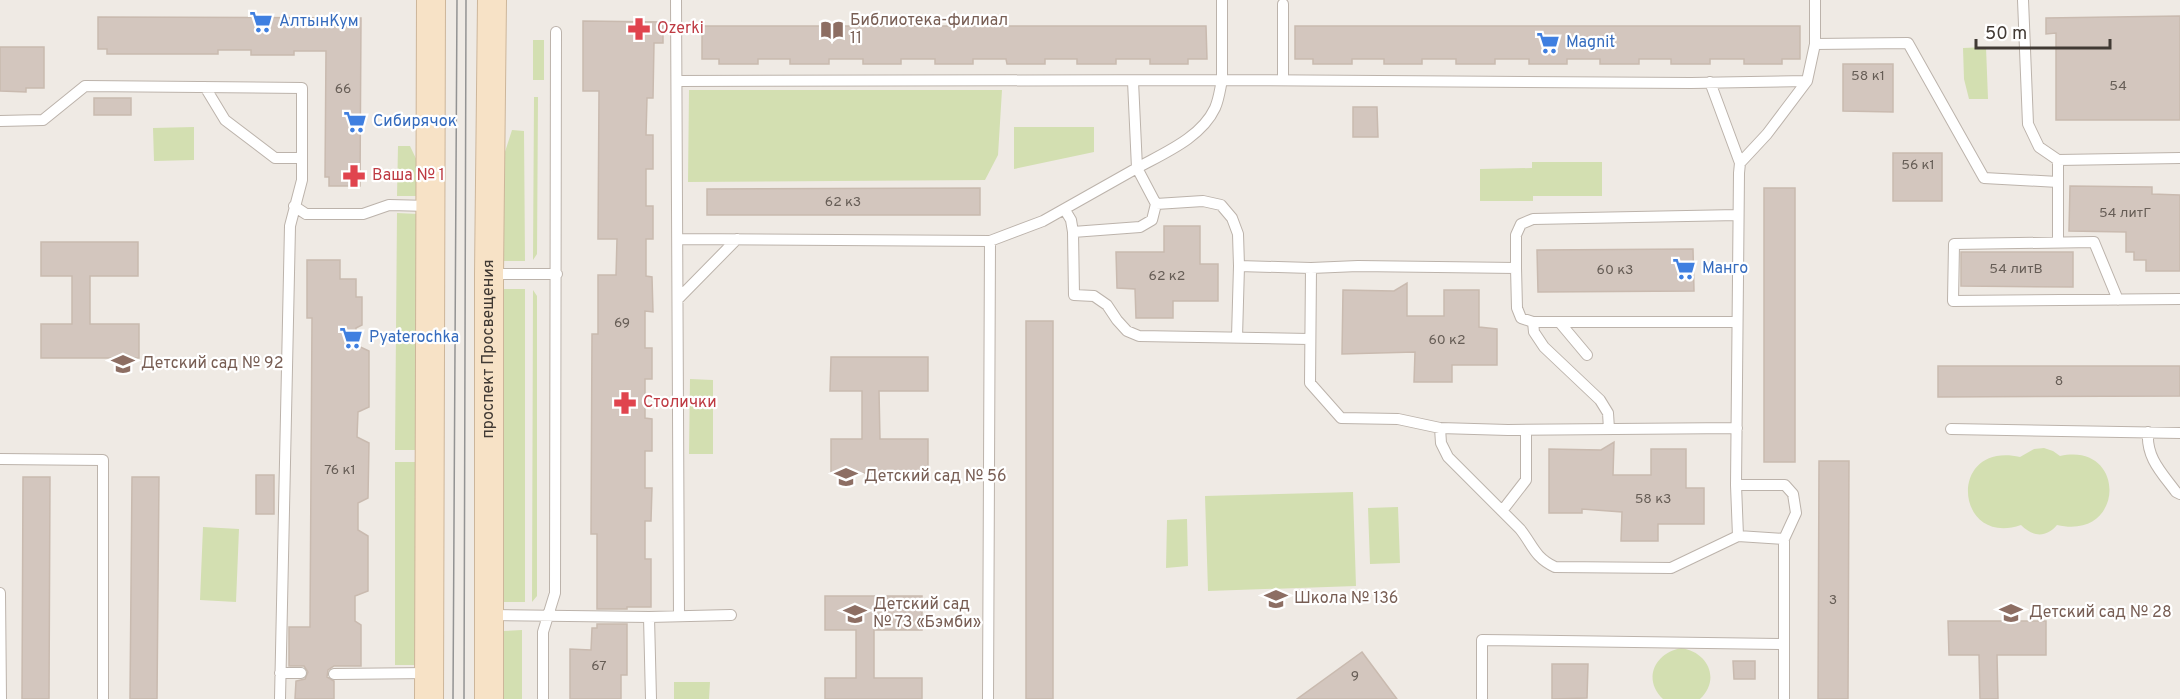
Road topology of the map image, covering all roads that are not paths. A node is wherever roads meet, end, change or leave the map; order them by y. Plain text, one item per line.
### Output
1 (431, 0) edge
2 (492, 0) edge
3 (676, 0) edge
4 (1222, 0) edge
5 (1815, 0) edge
6 (2024, 0) edge
7 (1283, 4) dead end
8 (556, 32) dead end
9 (1815, 44) junction
10 (1222, 80) junction
11 (1283, 80) junction
12 (677, 81) junction
13 (1133, 81) junction
14 (1808, 81) junction
15 (1710, 82) junction
16 (205, 87) junction
17 (0, 121) edge
18 (302, 158) junction
19 (2180, 158) edge
20 (2058, 160) junction
21 (1740, 163) junction
22 (1137, 168) junction
23 (2058, 182) junction
24 (1156, 204) junction
25 (294, 206) junction
26 (430, 206) junction
27 (1065, 210) junction
28 (1738, 215) junction
29 (1073, 232) junction
30 (678, 239) junction
31 (737, 239) junction
32 (990, 241) junction
33 (2058, 242) junction
34 (1239, 266) junction
35 (1311, 268) junction
36 (1516, 268) junction
37 (489, 274) junction
38 (557, 274) junction
39 (678, 299) junction
40 (2180, 299) edge
41 (2118, 300) junction
42 (1533, 322) junction
43 (1737, 322) junction
44 (1561, 324) junction
45 (1237, 337) junction
46 (1310, 339) junction
47 (1587, 355) dead end
48 (1440, 428) junction
49 (1737, 428) junction
50 (1609, 429) junction
51 (1951, 429) dead end
52 (1526, 430) junction
53 (2148, 432) junction
54 (2180, 433) edge
55 (0, 459) edge
56 (1736, 485) junction
57 (2180, 494) edge
58 (1502, 511) junction
59 (1738, 536) junction
60 (1784, 539) junction
61 (0, 593) edge
62 (489, 615) junction
63 (731, 615) dead end
64 (548, 616) junction
65 (679, 616) junction
66 (649, 617) junction
67 (1784, 644) junction
68 (280, 674) junction
69 (301, 674) dead end
70 (334, 674) dead end
71 (429, 686) edge
72 (1, 699) edge
73 (103, 699) edge
74 (280, 699) edge
75 (489, 699) edge
76 (543, 699) edge
77 (651, 699) edge
78 (988, 699) edge
79 (1482, 699) edge
80 (1784, 699) edge

1 - 26 main road
2 - 37 main road, проспект Просвещения
3 - 12 lane
4 - 10 lane
5 - 9 lane
6 - 20 lane
7 - 11 lane
8 - 38 lane
9 - 14 lane
9 - 23 lane
10 - 11 lane
10 - 13 lane
10 - 22 lane
11 - 15 lane
12 - 13 lane
12 - 30 lane
13 - 22 lane
14 - 15 lane
14 - 21 lane
15 - 21 lane
16 - 17 lane
16 - 18 lane
16 - 18 lane
18 - 25 lane
19 - 20 lane
20 - 23 lane
21 - 28 lane
22 - 24 lane
22 - 27 lane
23 - 33 lane
24 - 29 lane
24 - 34 lane
25 - 26 lane
25 - 68 lane
26 - 71 main road
27 - 29 lane
27 - 32 lane
28 - 36 lane
28 - 43 lane
29 - 45 lane
30 - 31 lane
30 - 39 lane
31 - 32 lane
31 - 39 lane
32 - 78 lane
33 - 41 lane
33 - 41 lane
34 - 35 lane
34 - 45 lane
35 - 36 lane
35 - 46 lane
36 - 42 lane
37 - 38 lane
37 - 62 main road, проспект Просвещения
38 - 64 lane
39 - 65 lane
40 - 41 lane
42 - 44 lane
42 - 50 lane
43 - 44 lane
43 - 49 lane
44 - 47 lane
45 - 46 lane
46 - 48 lane
48 - 52 lane
48 - 58 lane
49 - 50 lane
49 - 56 lane
50 - 52 lane
51 - 53 lane
52 - 58 lane
53 - 54 lane
53 - 57 lane
55 - 73 lane
56 - 59 lane
56 - 60 lane
58 - 59 lane
59 - 60 lane
60 - 67 lane
61 - 72 lane
62 - 64 lane
62 - 75 main road, проспект Просвещения
63 - 65 lane
64 - 66 lane
64 - 76 lane
65 - 66 lane
66 - 77 lane
67 - 79 lane
67 - 80 lane
68 - 69 lane
68 - 74 lane
70 - 71 lane

